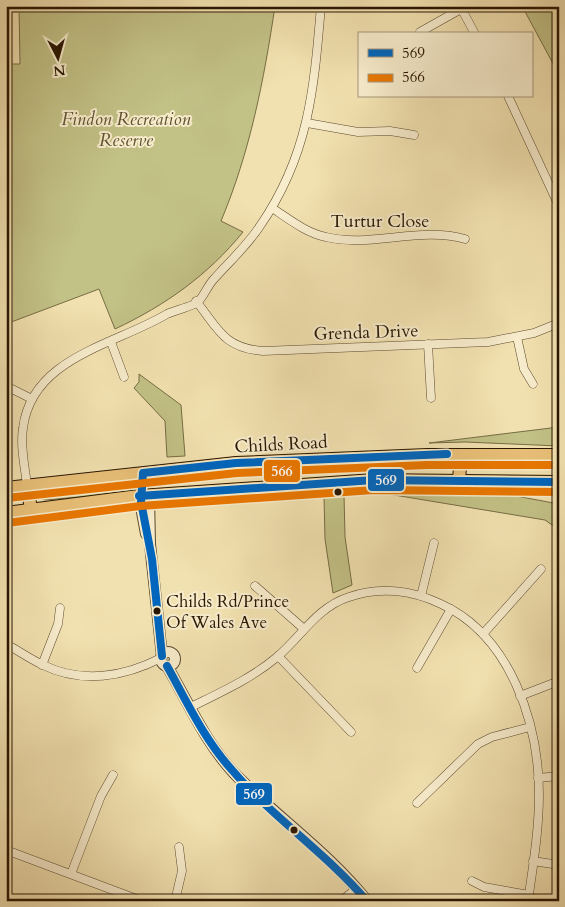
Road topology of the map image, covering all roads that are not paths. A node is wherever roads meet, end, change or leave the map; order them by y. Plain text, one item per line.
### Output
1 (321, 6) edge
2 (461, 7) edge
3 (420, 32) dead end
4 (474, 32) edge
5 (509, 98) edge
6 (307, 123) junction
7 (414, 135) dead end
8 (559, 206) edge
9 (272, 208) junction
10 (465, 239) dead end
11 (196, 301) junction
12 (559, 322) edge
13 (517, 337) junction
14 (111, 342) junction
15 (428, 344) junction
16 (124, 376) dead end
17 (533, 384) dead end
18 (6, 386) edge
19 (431, 398) dead end
20 (32, 399) junction
21 (559, 455) edge
22 (338, 458) junction
23 (143, 473) junction
24 (459, 480) junction
25 (559, 482) edge
26 (27, 485) junction
27 (6, 488) edge
28 (144, 496) junction
29 (31, 509) junction
30 (6, 513) edge
31 (434, 543) dead end
32 (541, 569) dead end
33 (255, 586) dead end
34 (422, 596) junction
35 (60, 608) dead end
36 (451, 609) junction
37 (304, 628) junction
38 (483, 634) junction
39 (6, 644) edge
40 (278, 656) junction
41 (167, 660) junction
42 (42, 665) junction
43 (417, 668) dead end
44 (559, 681) edge
45 (520, 696) junction
46 (189, 708) junction
47 (530, 727) junction
48 (351, 732) dead end
49 (113, 774) dead end
50 (559, 776) edge
51 (538, 778) junction
52 (417, 803) dead end
53 (179, 847) dead end
54 (6, 850) edge
55 (533, 861) junction
56 (559, 865) edge
57 (71, 874) junction
58 (472, 881) dead end
59 (357, 888) junction
60 (528, 898) edge
61 (142, 901) edge
62 (175, 901) edge
63 (341, 901) edge
64 (367, 901) edge

1 - 6 street
2 - 3 street
2 - 4 street
5 - 8 street
6 - 7 street
6 - 9 street
9 - 10 street, Turtur Close
9 - 11 street
11 - 14 street
11 - 15 street, Grenda Drive
12 - 13 street, Grenda Drive
13 - 15 street, Grenda Drive
13 - 17 street
14 - 16 street
14 - 20 street
15 - 19 street
18 - 20 street
20 - 26 street
21 - 22 main road, Childs Road
22 - 23 main road, Childs Road
22 - 24 main road
23 - 26 main road, Childs Road
23 - 28 main road
24 - 25 main road
24 - 28 main road
26 - 27 main road, Childs Road
26 - 29 main road
28 - 29 main road
28 - 41 street
29 - 30 main road
31 - 34 street
32 - 38 street
33 - 37 street
34 - 36 street
34 - 37 street
35 - 42 street
36 - 38 street
36 - 43 street
37 - 40 street
38 - 45 street
39 - 42 street
40 - 46 street
40 - 48 street
41 - 42 street
41 - 46 street
44 - 45 street
45 - 47 street
46 - 59 street
47 - 51 street
47 - 52 street
49 - 57 street
50 - 51 street
51 - 55 street
53 - 62 street
54 - 57 street
55 - 56 street
55 - 60 street
57 - 61 street
58 - 60 street
59 - 63 street
59 - 64 street

